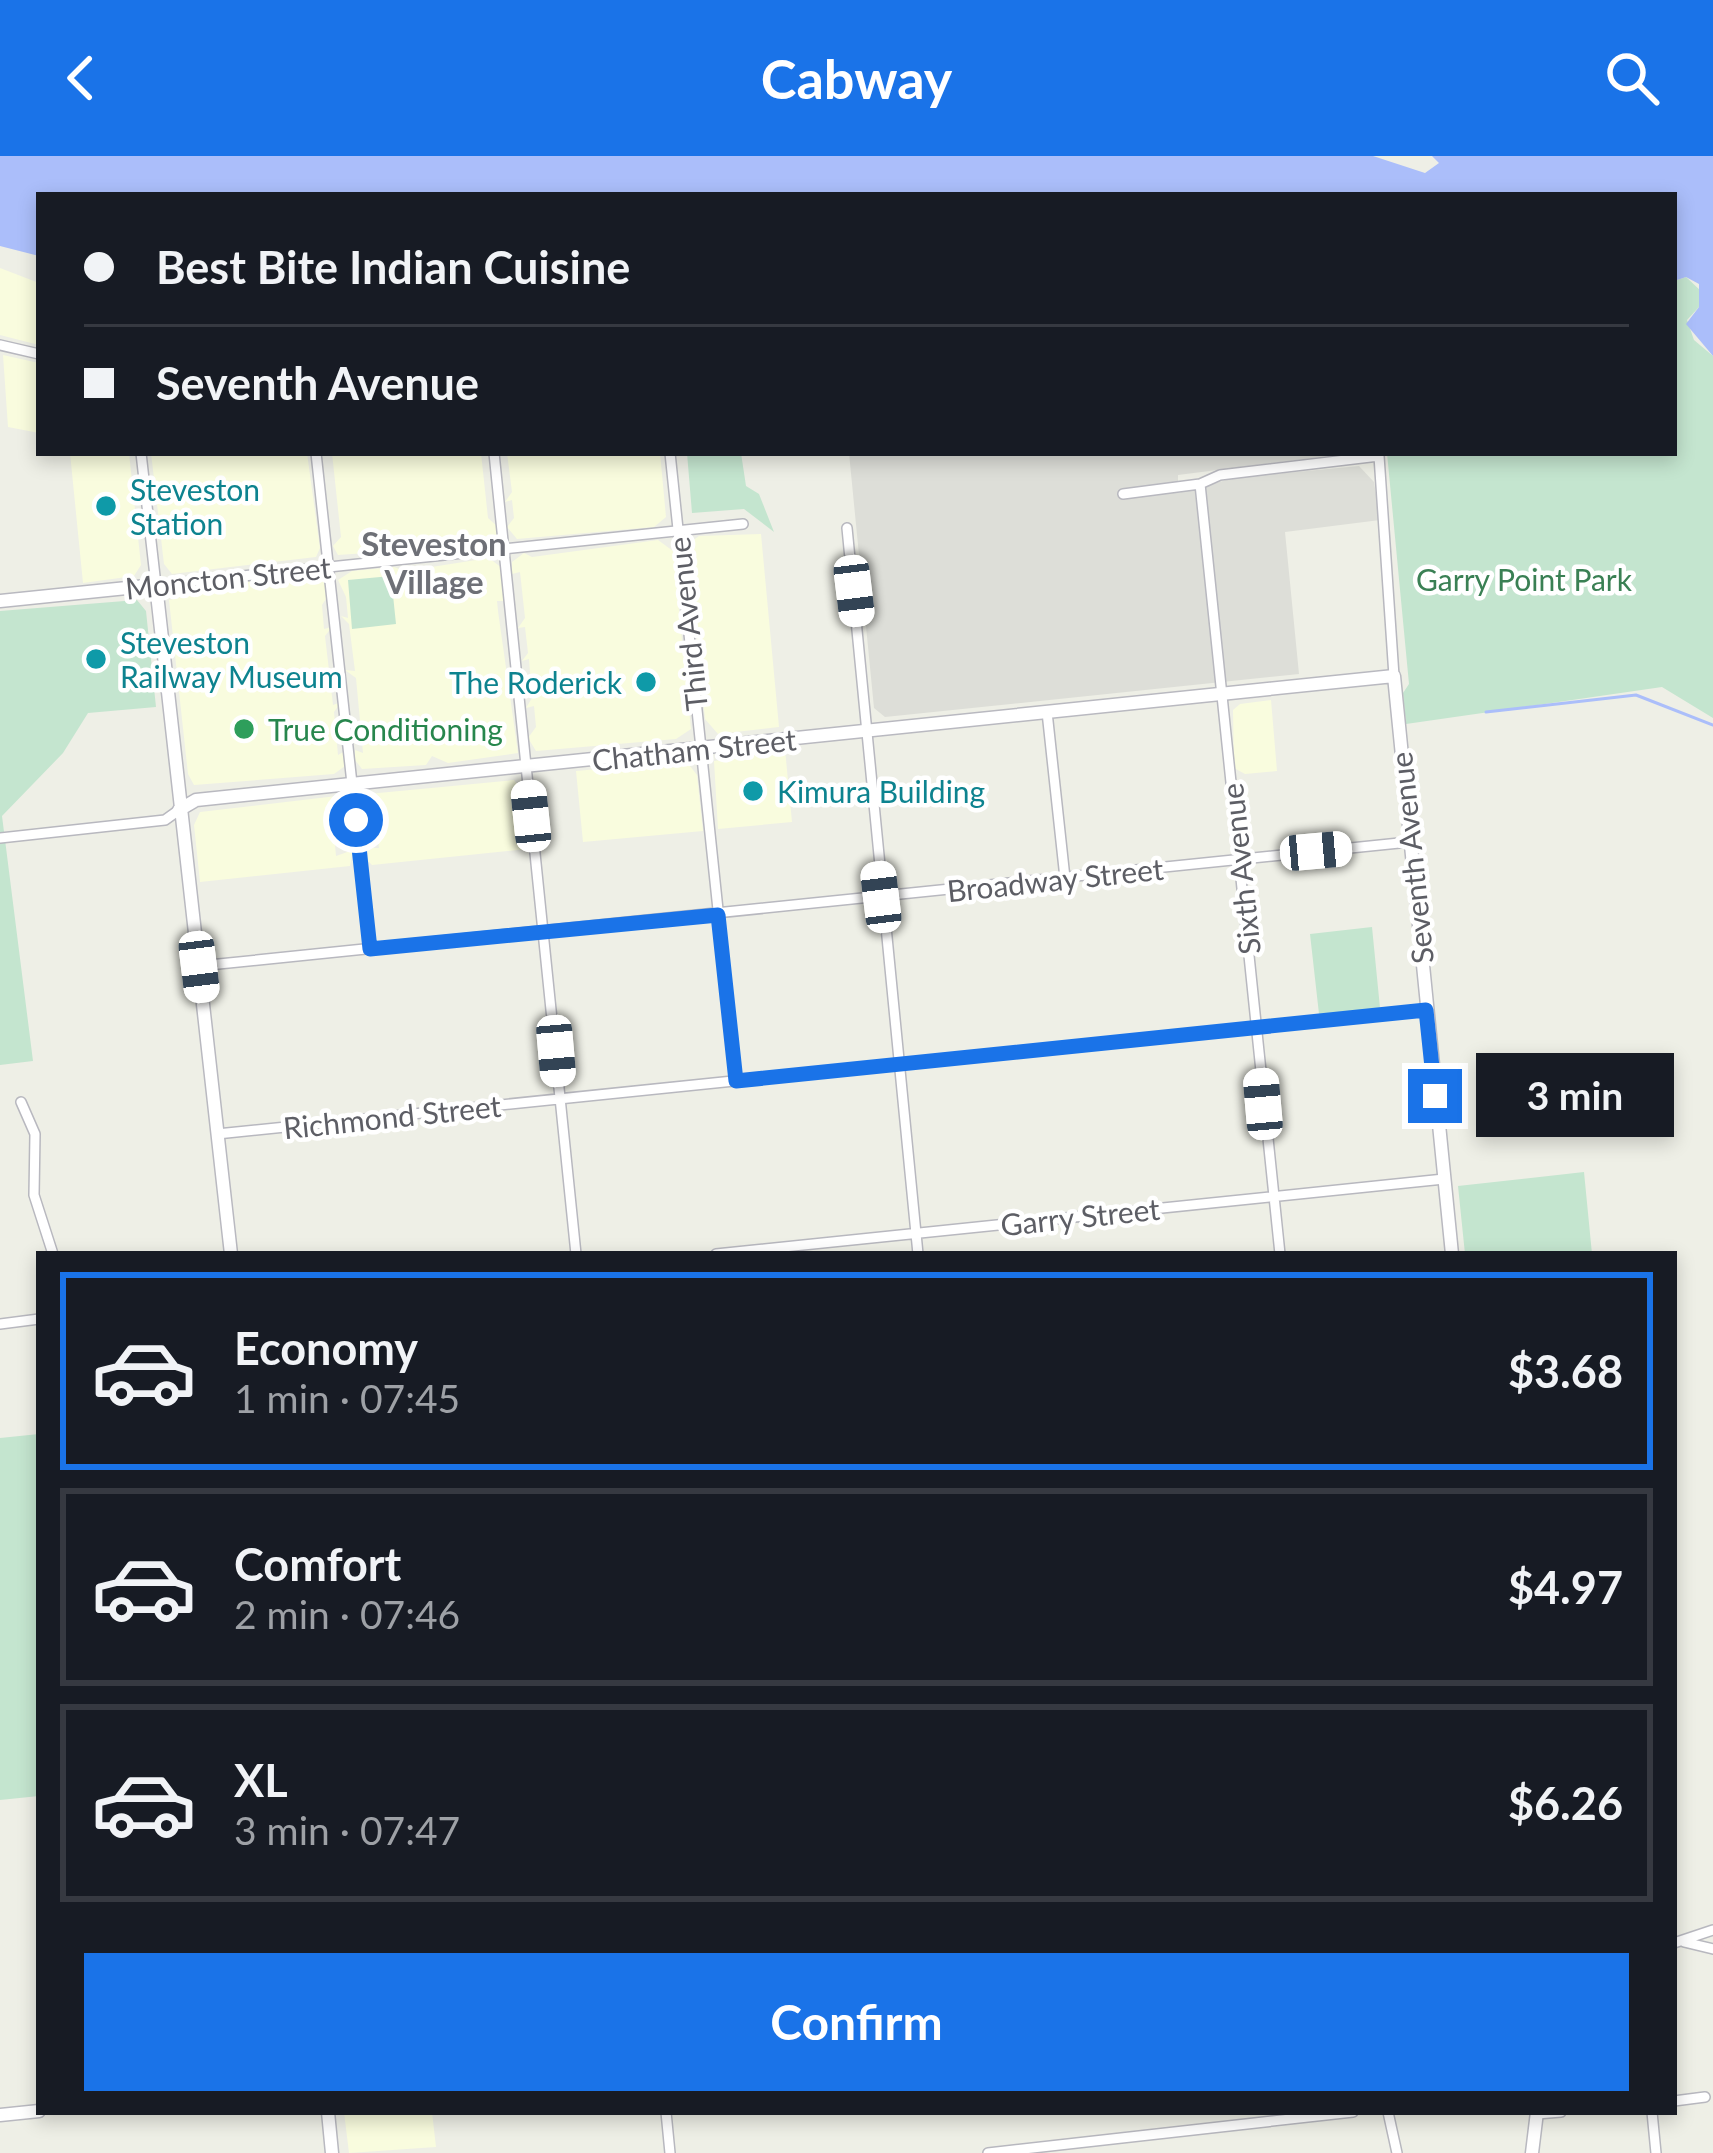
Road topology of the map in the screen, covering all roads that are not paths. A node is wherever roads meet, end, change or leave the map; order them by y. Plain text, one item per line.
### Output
1 (0, 345) edge
2 (36, 353) edge
3 (141, 456) edge
4 (316, 456) edge
5 (494, 456) edge
6 (670, 456) edge
7 (1200, 484) junction
8 (1123, 494) dead end
9 (743, 524) dead end
10 (847, 528) dead end
11 (678, 530) junction
12 (504, 548) junction
13 (328, 567) junction
14 (156, 585) junction
15 (0, 601) edge
16 (1394, 676) junction
17 (1221, 693) junction
18 (1047, 712) junction
19 (868, 730) junction
20 (700, 748) junction
21 (527, 766) junction
22 (352, 784) junction
23 (179, 810) junction
24 (0, 838) edge
25 (1409, 842) junction
26 (1238, 859) junction
27 (1065, 878) junction
28 (881, 897) junction
29 (718, 915) junction
30 (544, 932) junction
31 (370, 949) junction
32 (199, 967) junction
33 (1426, 1010) junction
34 (1256, 1028) junction
35 (899, 1065) junction
36 (736, 1081) junction
37 (561, 1099) junction
38 (22, 1102) dead end
39 (217, 1134) junction
40 (1444, 1179) junction
41 (1274, 1195) junction
42 (916, 1233) junction
43 (52, 1251) edge
44 (231, 1251) edge
45 (576, 1251) edge
46 (756, 1251) edge
47 (918, 1251) edge
48 (1280, 1251) edge
49 (1452, 1251) edge
50 (36, 1319) edge
51 (0, 1324) edge
52 (1713, 1930) edge
53 (1679, 1942) edge
54 (1713, 1949) edge
55 (1705, 2097) dead end
56 (1677, 2101) edge
57 (36, 2110) edge
58 (0, 2115) edge
59 (328, 2115) edge
60 (665, 2115) edge
61 (1326, 2115) edge
62 (1389, 2115) edge
63 (1537, 2115) edge
64 (1652, 2115) edge
65 (332, 2153) edge
66 (670, 2153) edge
67 (988, 2153) edge
68 (1397, 2153) edge
69 (1532, 2153) edge
70 (1656, 2153) edge

1 - 2 street
3 - 14 street
4 - 13 street
5 - 12 street
6 - 11 street, Third Avenue
7 - 8 street
7 - 16 street, Seventh Avenue
7 - 17 street, Sixth Avenue
9 - 11 street, Moncton Street
10 - 19 street
11 - 12 street, Moncton Street
11 - 20 street, Third Avenue
12 - 13 street, Moncton Street
12 - 21 street
13 - 14 street, Moncton Street
13 - 22 street
14 - 15 street, Moncton Street
14 - 23 street
16 - 17 street, Chatham Street
16 - 25 street, Seventh Avenue
17 - 18 street, Chatham Street
17 - 26 street, Sixth Avenue
18 - 19 street, Chatham Street
18 - 27 street
19 - 20 street, Chatham Street
19 - 28 street
20 - 21 street, Chatham Street
20 - 29 street, Third Avenue
21 - 22 street, Chatham Street
21 - 30 street
22 - 23 street, Chatham Street
22 - 31 street
23 - 24 street, Chatham Street
23 - 32 street
25 - 26 street, Broadway Street
25 - 33 street, Seventh Avenue
26 - 27 street, Broadway Street
26 - 34 street, Sixth Avenue
27 - 28 street, Broadway Street
28 - 29 street, Broadway Street
28 - 35 street
29 - 30 street, Broadway Street
29 - 36 street, Third Avenue
30 - 31 street, Broadway Street
30 - 37 street
31 - 32 street, Broadway Street
32 - 39 street
33 - 34 street, Richmond Street
33 - 40 street, Seventh Avenue
34 - 35 street, Richmond Street
34 - 41 street, Sixth Avenue
35 - 36 street, Richmond Street
35 - 42 street
36 - 37 street, Richmond Street
37 - 39 street, Richmond Street
37 - 45 street
38 - 43 street
39 - 44 street
40 - 41 street, Garry Street
40 - 49 street, Seventh Avenue
41 - 42 street, Garry Street
41 - 48 street, Sixth Avenue
42 - 46 street, Garry Street
42 - 47 street
50 - 51 street
52 - 53 street
53 - 54 street
55 - 56 street
57 - 58 street
59 - 65 street
60 - 66 street
61 - 67 street
62 - 68 street
63 - 69 street
64 - 70 street

